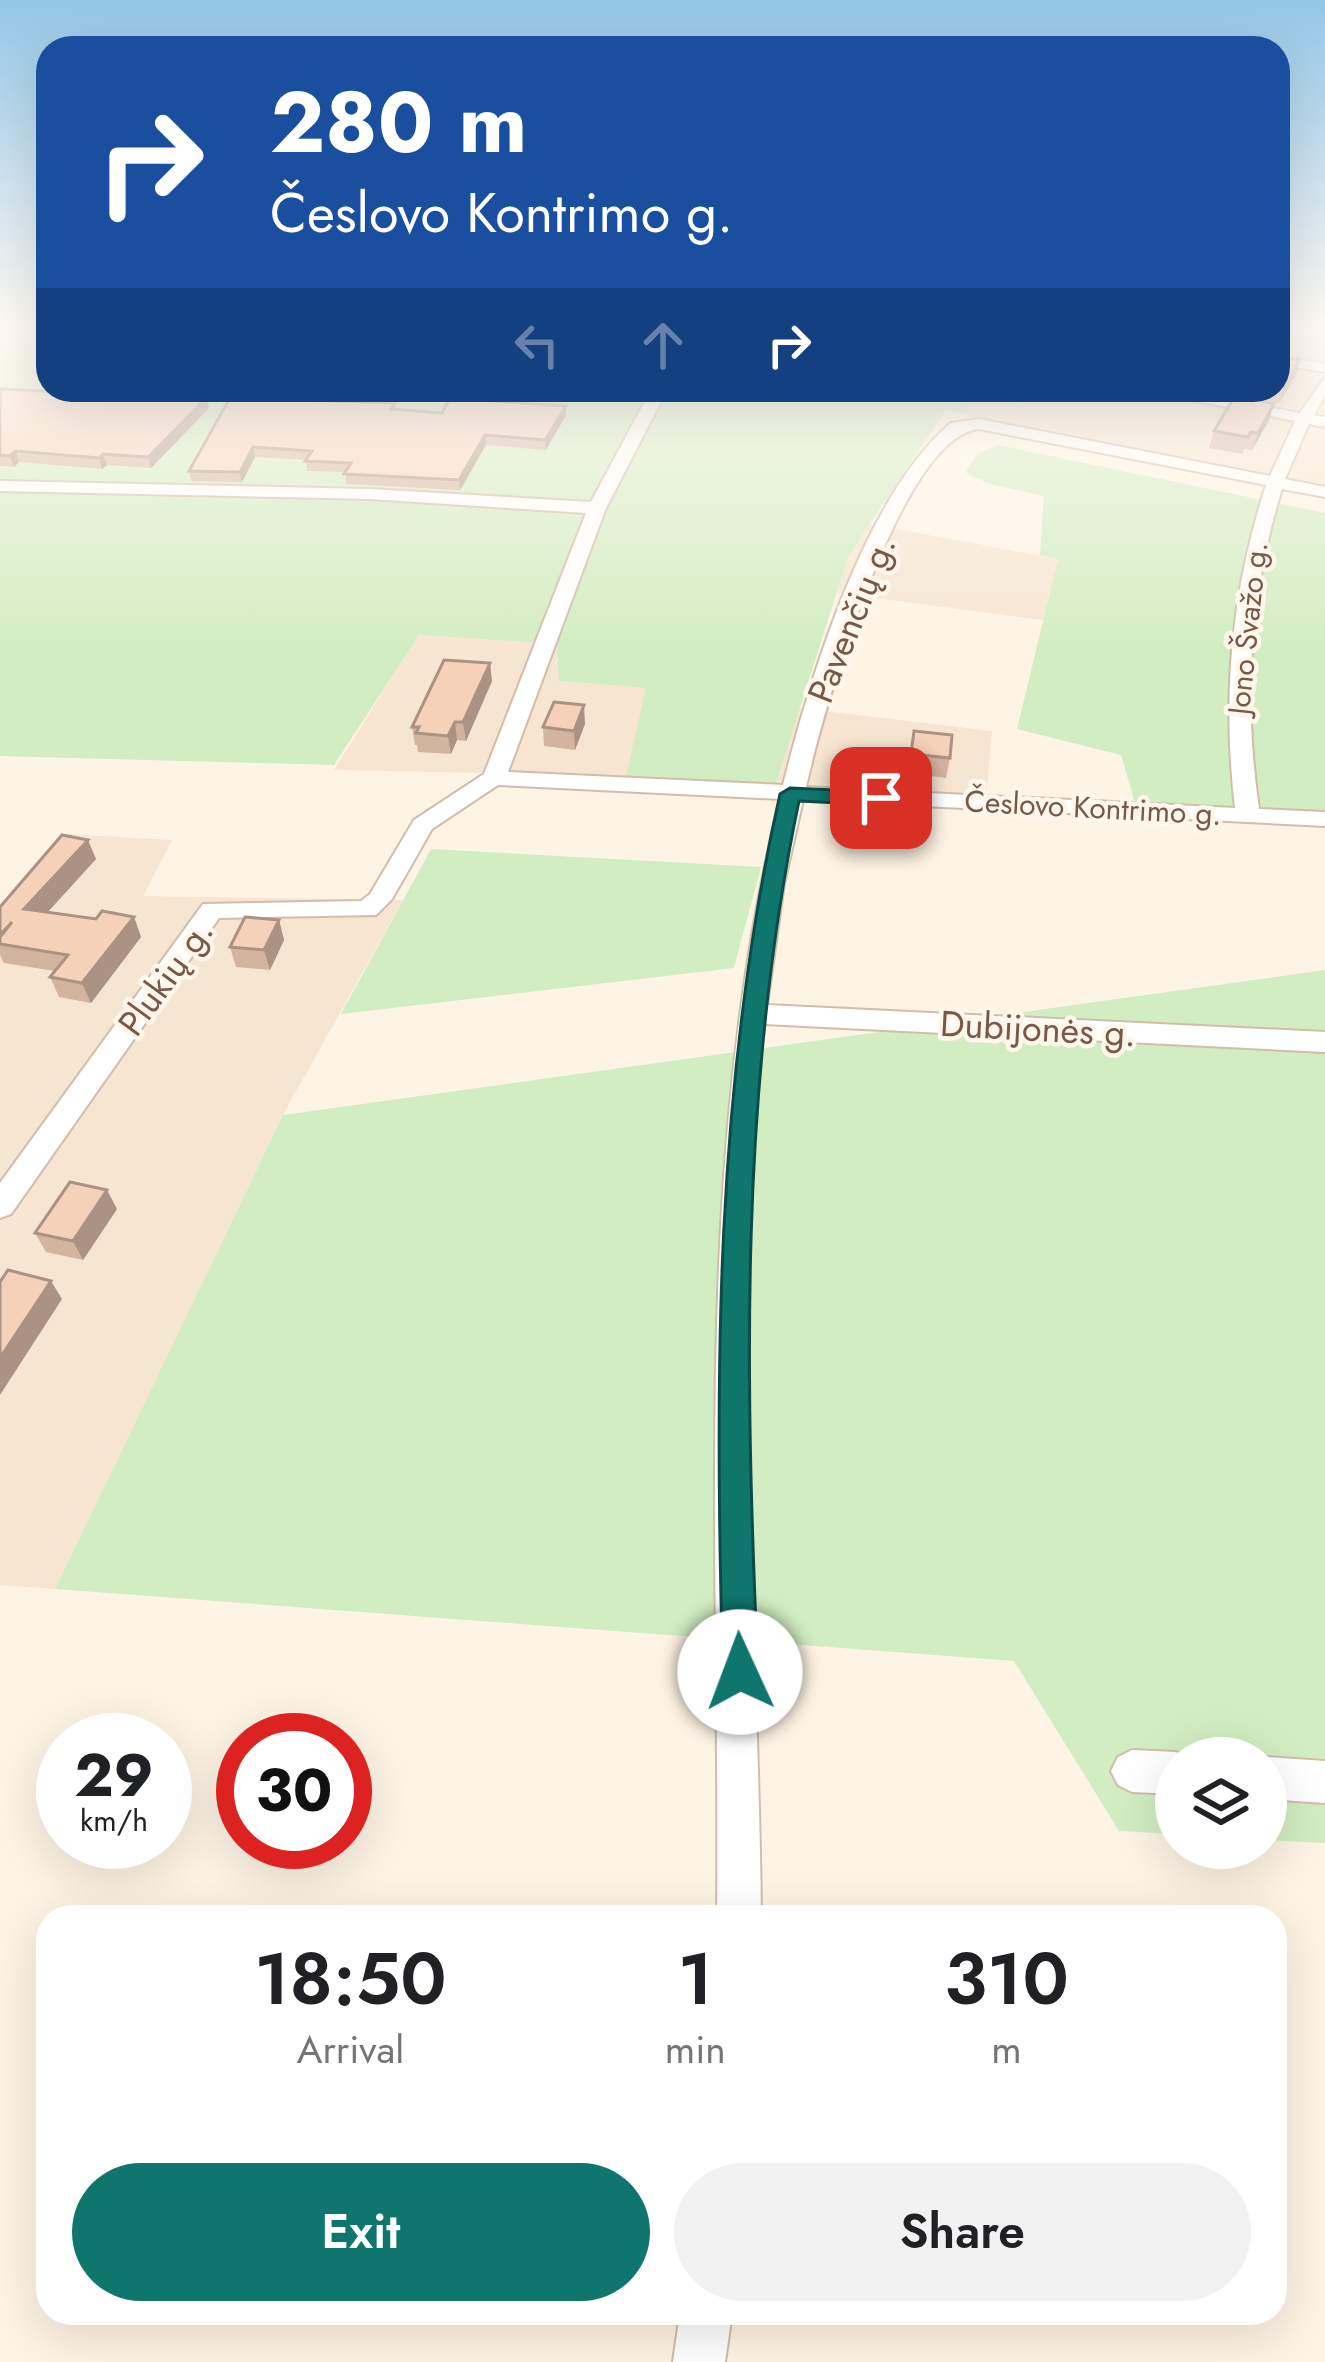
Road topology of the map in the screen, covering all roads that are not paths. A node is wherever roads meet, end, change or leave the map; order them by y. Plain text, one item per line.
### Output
1 (635, 436) edge
2 (945, 436) edge
3 (1032, 436) edge
4 (1293, 436) edge
5 (1272, 481) junction
6 (0, 486) edge
7 (1325, 492) edge
8 (597, 508) junction
9 (494, 778) junction
10 (790, 794) junction
11 (1248, 816) junction
12 (1325, 819) edge
13 (752, 1014) junction
14 (1325, 1042) edge
15 (0, 1206) edge
16 (1132, 1771) dead end
17 (1155, 1772) edge
18 (1287, 1779) edge
19 (1325, 1782) edge
20 (739, 1905) edge
21 (704, 2325) edge
22 (699, 2362) edge

1 - 8 street
2 - 10 street, Pavenčių g.
3 - 5 street, Pavenčių g.
4 - 5 street, Jono Švažo g.
5 - 7 street
5 - 11 street, Jono Švažo g.
6 - 8 street
8 - 9 street
9 - 10 street, Česlovo Kontrimo g.
9 - 15 street, Plukių g.
10 - 11 street, Česlovo Kontrimo g.
10 - 13 street, Pavenčių g.
11 - 12 street, Česlovo Kontrimo g.
13 - 14 street, Dubijonės g.
13 - 20 street, Pavenčių g.
16 - 17 street
18 - 19 street
21 - 22 street

